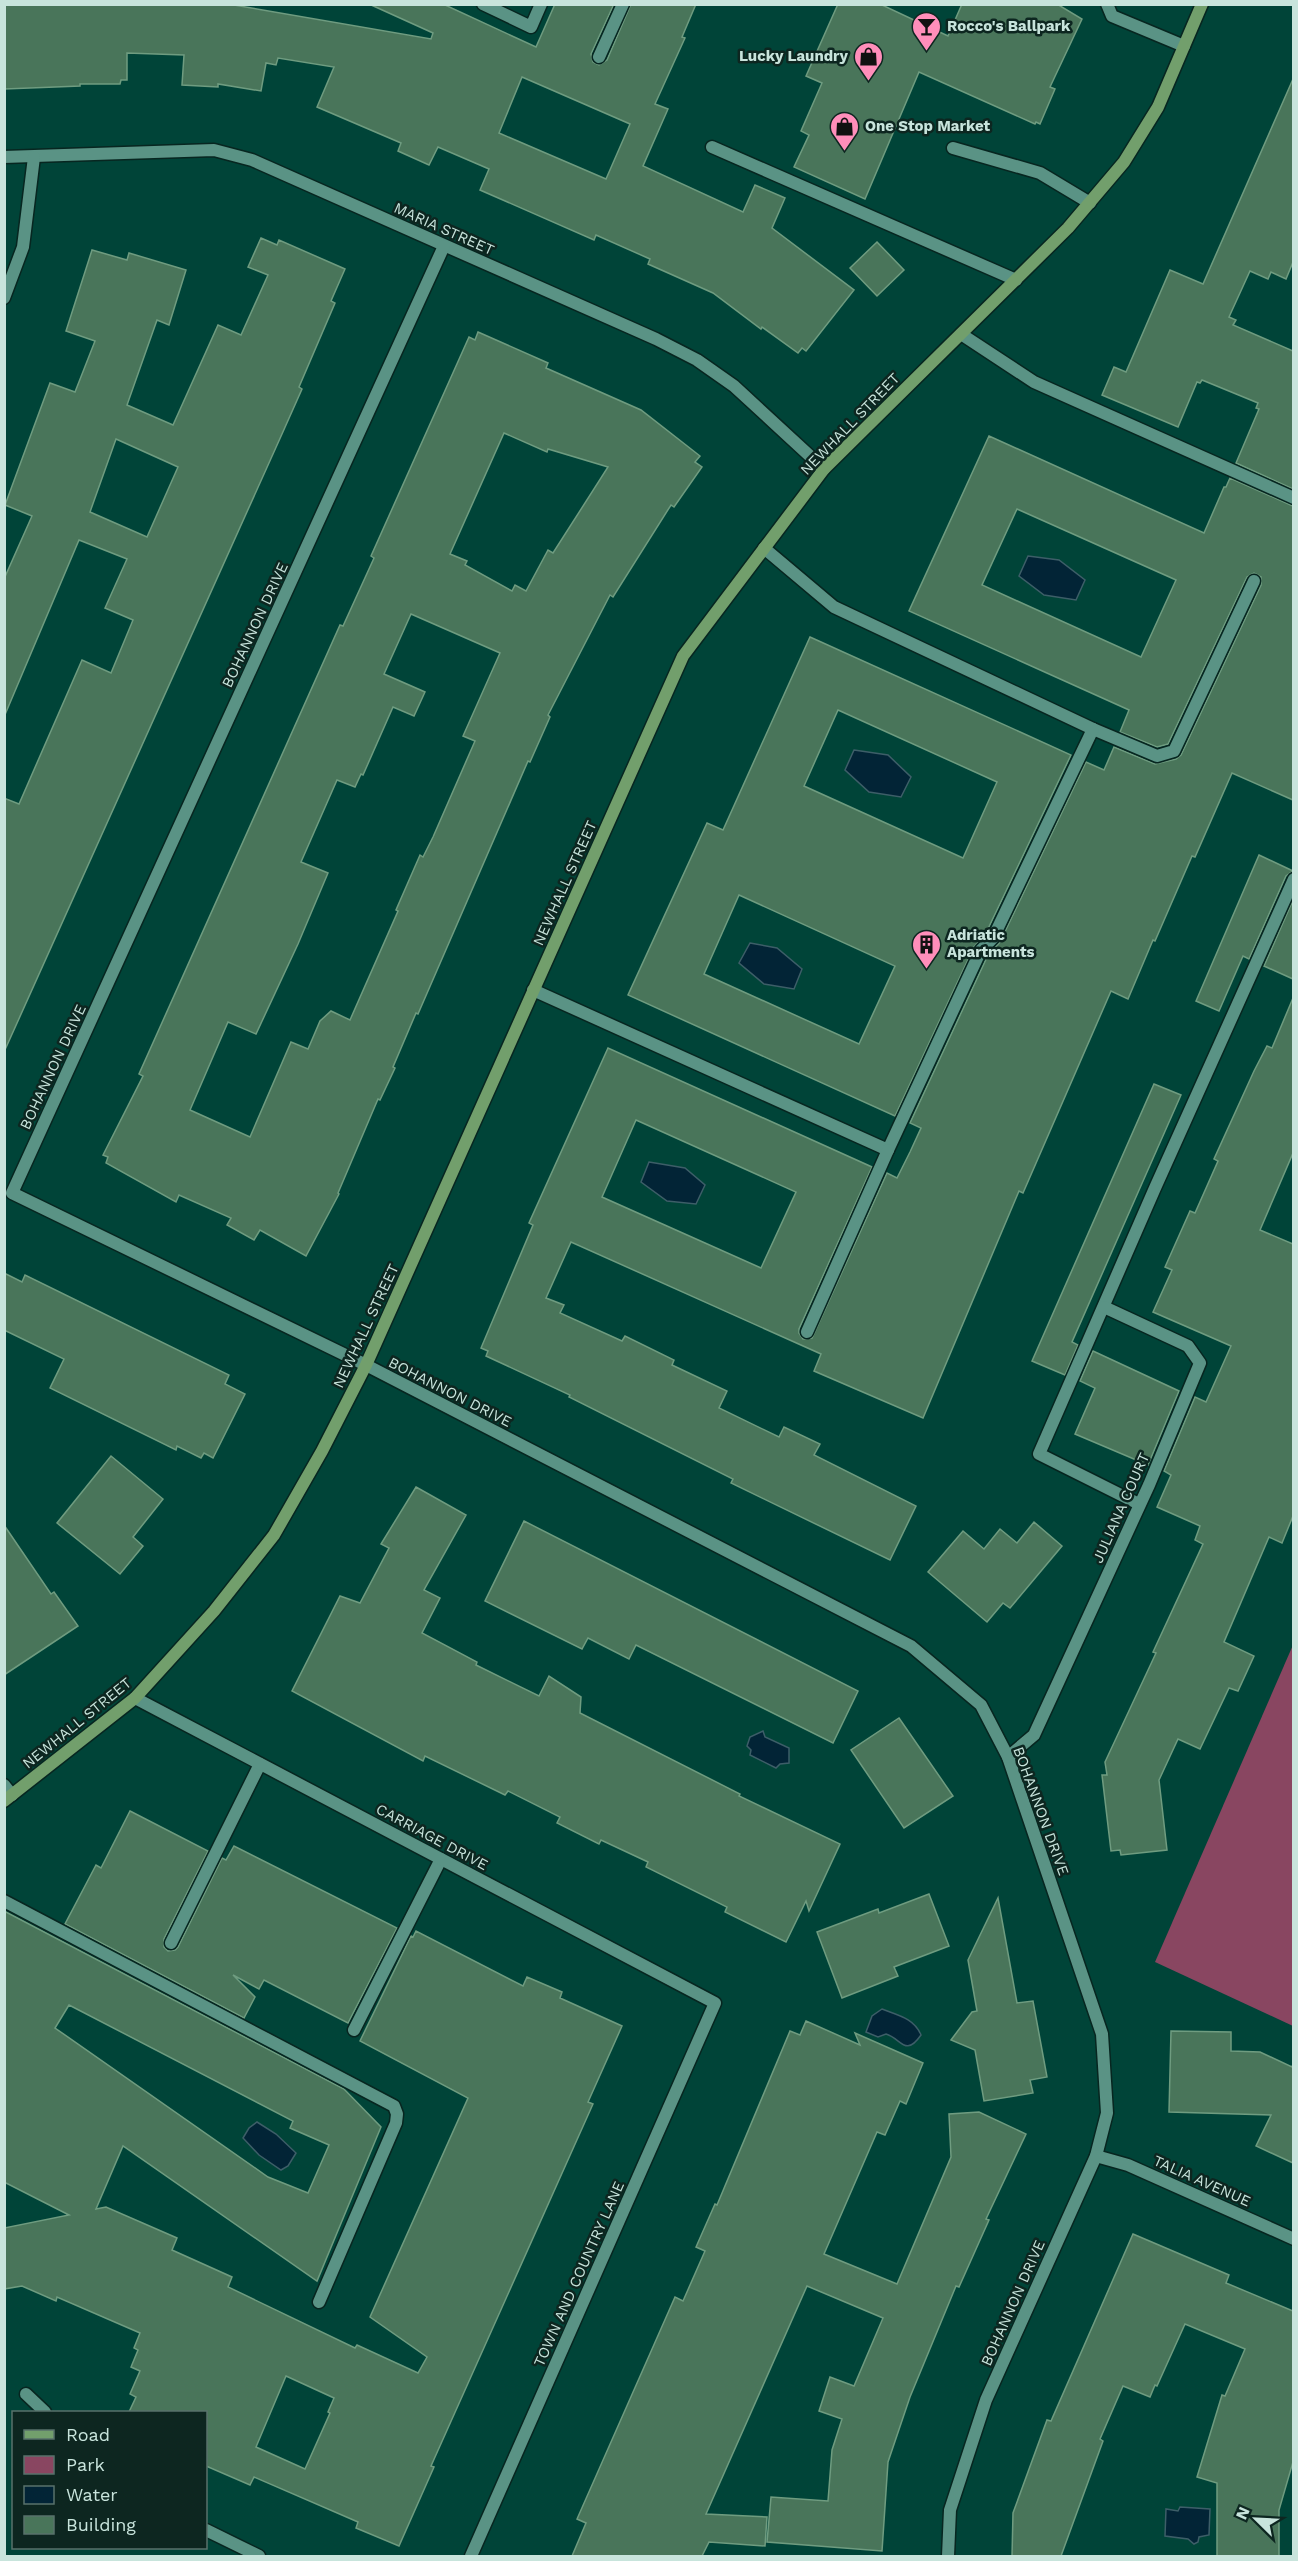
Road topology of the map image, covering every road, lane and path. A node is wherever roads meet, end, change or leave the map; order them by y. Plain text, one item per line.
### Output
1 (483, 4) edge
2 (541, 4) edge
3 (623, 4) edge
4 (1107, 4) edge
5 (1202, 4) edge
6 (1184, 46) junction
7 (599, 57) dead end
8 (712, 147) dead end
9 (953, 148) dead end
10 (4, 157) edge
11 (34, 157) junction
12 (1090, 203) junction
13 (444, 246) junction
14 (1016, 280) junction
15 (4, 298) edge
16 (961, 334) junction
17 (824, 469) junction
18 (1293, 498) edge
19 (764, 548) junction
20 (1254, 582) dead end
21 (1093, 729) junction
22 (1293, 879) edge
23 (533, 990) junction
24 (888, 1150) junction
25 (1104, 1307) junction
26 (807, 1332) dead end
27 (366, 1365) junction
28 (1139, 1504) junction
29 (135, 1698) junction
30 (1008, 1757) junction
31 (260, 1764) junction
32 (4, 1785) edge
33 (8, 1798) edge
34 (441, 1859) junction
35 (4, 1901) edge
36 (171, 1943) dead end
37 (716, 2003) joint
38 (354, 2030) dead end
39 (1096, 2156) junction
40 (1293, 2239) edge
41 (319, 2302) dead end
42 (26, 2394) dead end
43 (44, 2411) edge
44 (207, 2530) edge
45 (259, 2556) edge
46 (471, 2556) edge
47 (948, 2556) edge

1 - 2 street
3 - 7 street
4 - 6 street
5 - 6 main road, NEWHALL STREET
6 - 12 main road, NEWHALL STREET
8 - 14 street
9 - 12 street
10 - 11 street, MARIA STREET
11 - 13 street, MARIA STREET
11 - 15 street
12 - 14 main road, NEWHALL STREET
13 - 17 street, MARIA STREET
13 - 27 street, BOHANNON DRIVE
14 - 16 main road, NEWHALL STREET
16 - 17 main road, NEWHALL STREET
16 - 18 street
17 - 19 main road, NEWHALL STREET
19 - 21 street
19 - 23 main road, NEWHALL STREET
20 - 21 street
21 - 24 street
22 - 25 street
23 - 24 street
23 - 27 main road, NEWHALL STREET
24 - 26 street
25 - 28 street, JULIANA COURT
25 - 28 street
27 - 29 main road, NEWHALL STREET
27 - 30 street, BOHANNON DRIVE
28 - 30 street, JULIANA COURT
29 - 31 street, CARRIAGE DRIVE
29 - 33 main road, NEWHALL STREET
30 - 39 street, BOHANNON DRIVE
31 - 34 street, CARRIAGE DRIVE
31 - 36 street
32 - 33 street
34 - 37 street, CARRIAGE DRIVE
34 - 38 street
35 - 41 street
37 - 46 street, TOWN AND COUNTRY LANE
39 - 40 street, TALIA AVENUE
39 - 47 street, BOHANNON DRIVE
42 - 43 street
44 - 45 street

